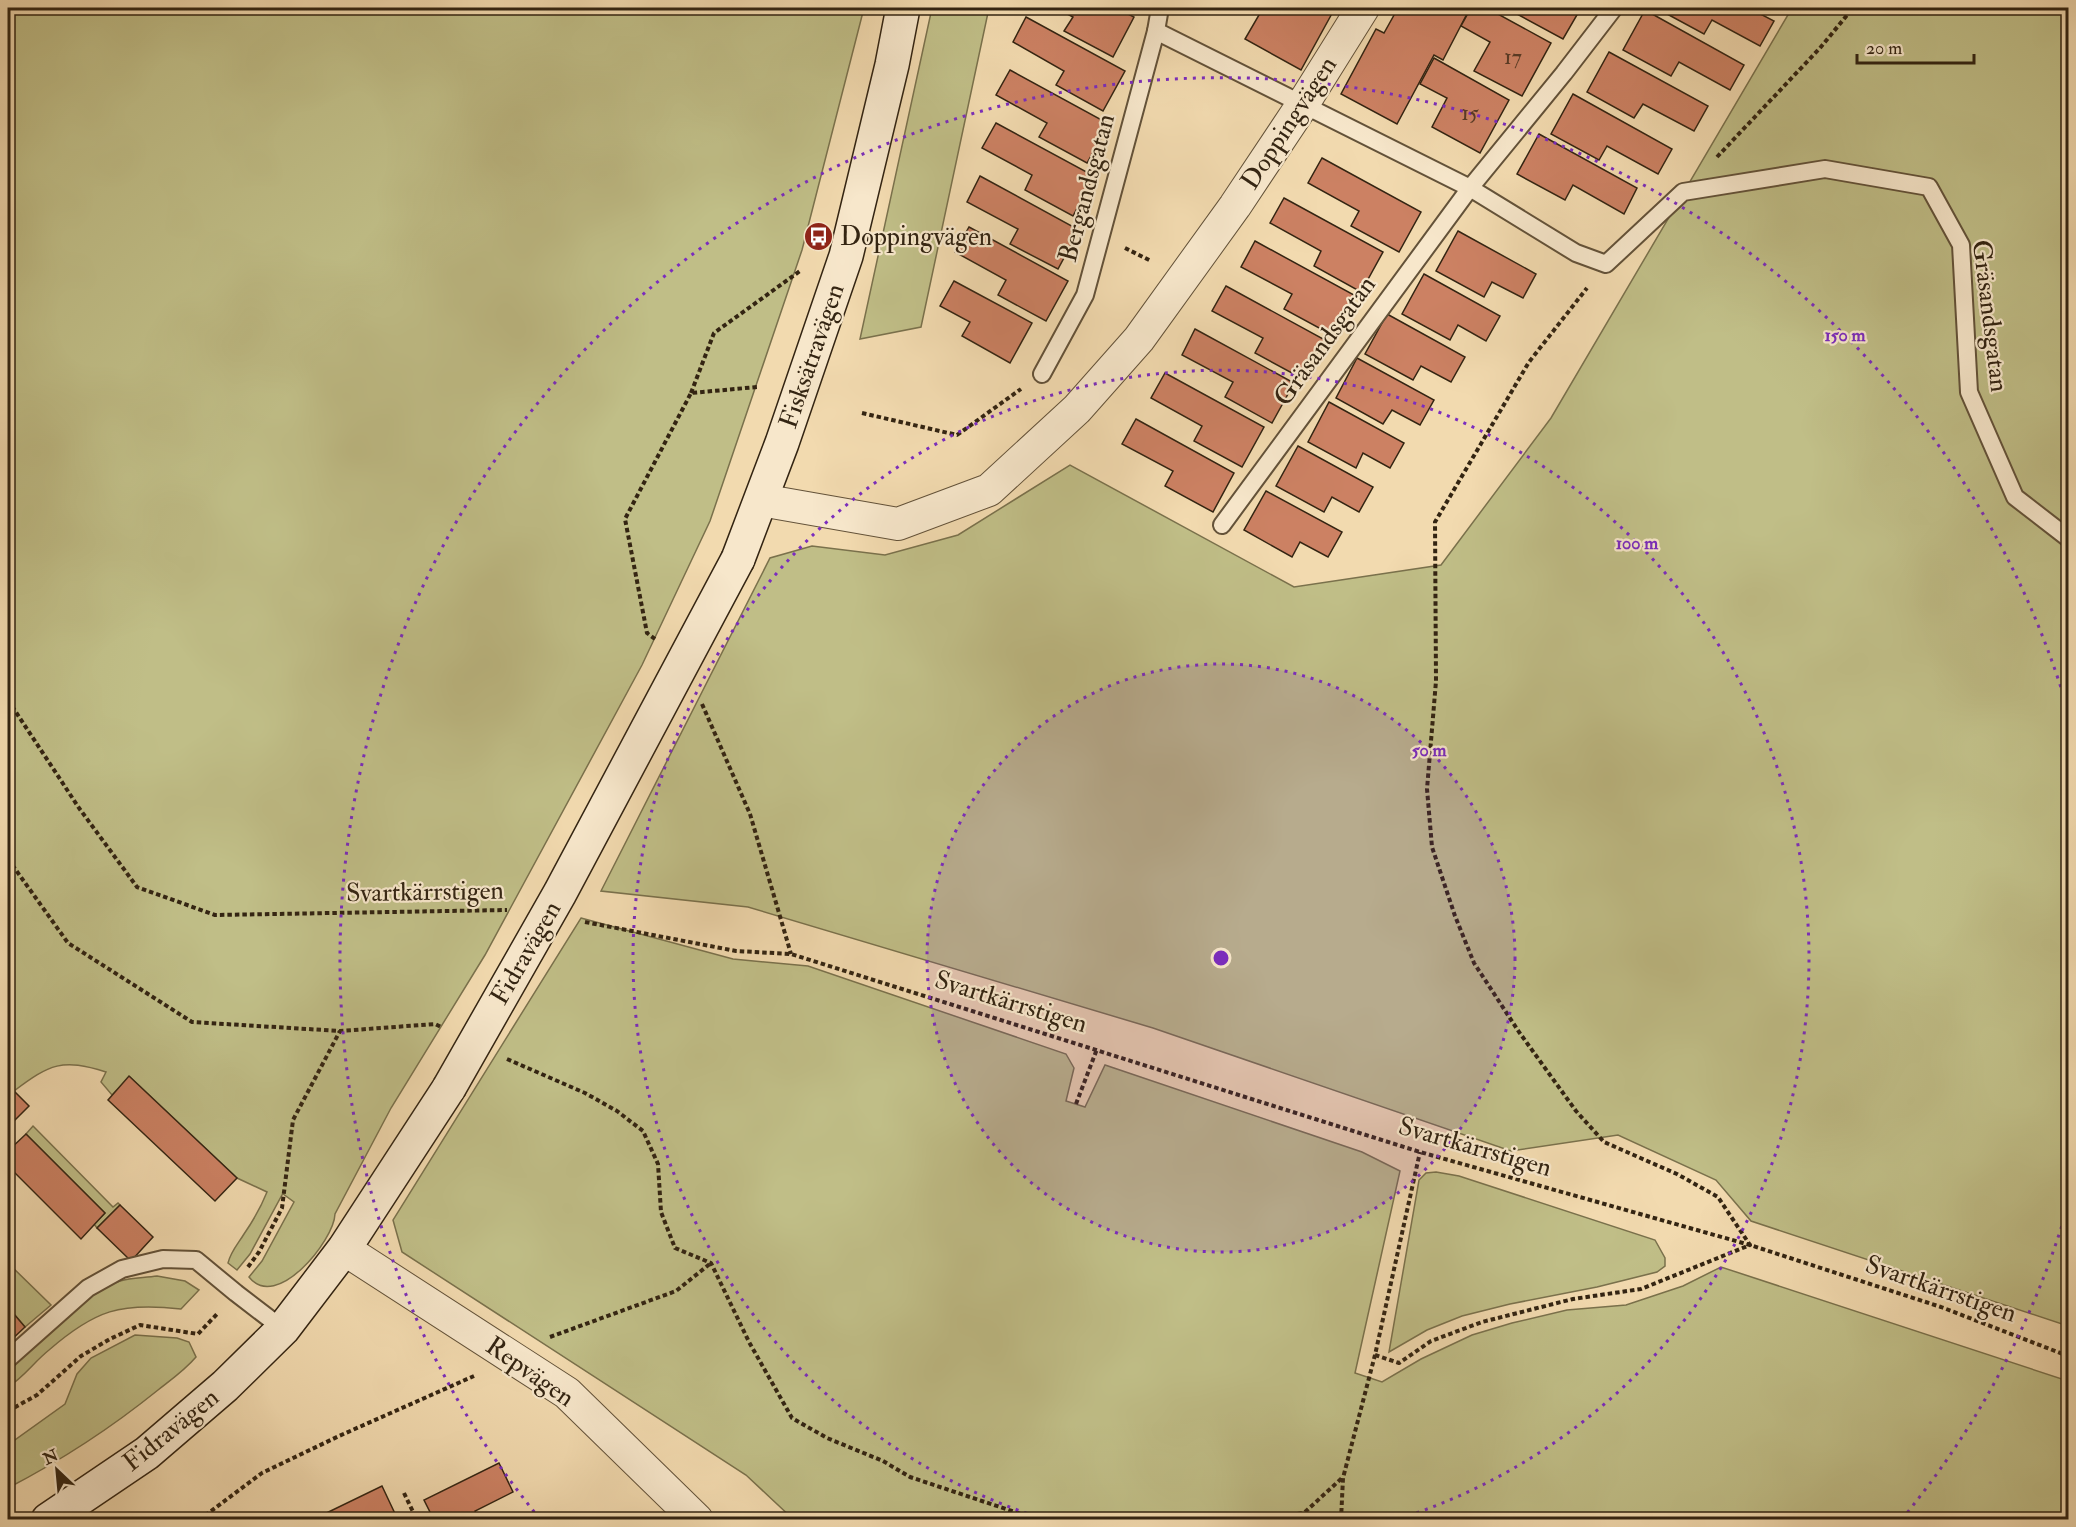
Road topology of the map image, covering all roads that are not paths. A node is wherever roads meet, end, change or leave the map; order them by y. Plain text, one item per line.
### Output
1 (903, 8) edge
2 (1160, 8) edge
3 (1363, 8) edge
4 (1614, 8) edge
5 (1156, 31) junction
6 (1303, 104) junction
7 (1470, 188) junction
8 (1042, 374) road end
9 (761, 500) junction
10 (1222, 525) dead end
11 (2068, 538) edge
12 (738, 559) joint
13 (344, 1249) junction
14 (283, 1329) junction
15 (8, 1359) edge
16 (48, 1520) edge
17 (697, 1520) edge

1 - 9 street, Fisksätravägen
2 - 5 lane, Bergandsgatan
3 - 6 street, Doppingvägen
4 - 7 lane, Gräsandsgatan
5 - 6 lane
5 - 8 lane, Bergandsgatan
6 - 7 lane
6 - 9 street, Doppingvägen
7 - 10 lane, Gräsandsgatan
7 - 11 lane, Gräsandsgatan
9 - 12 street, Fisksätravägen
12 - 13 street, Fidravägen, bridge
13 - 14 street, Fidravägen
13 - 17 street, Repvägen
14 - 15 lane
14 - 16 street, Fidravägen

